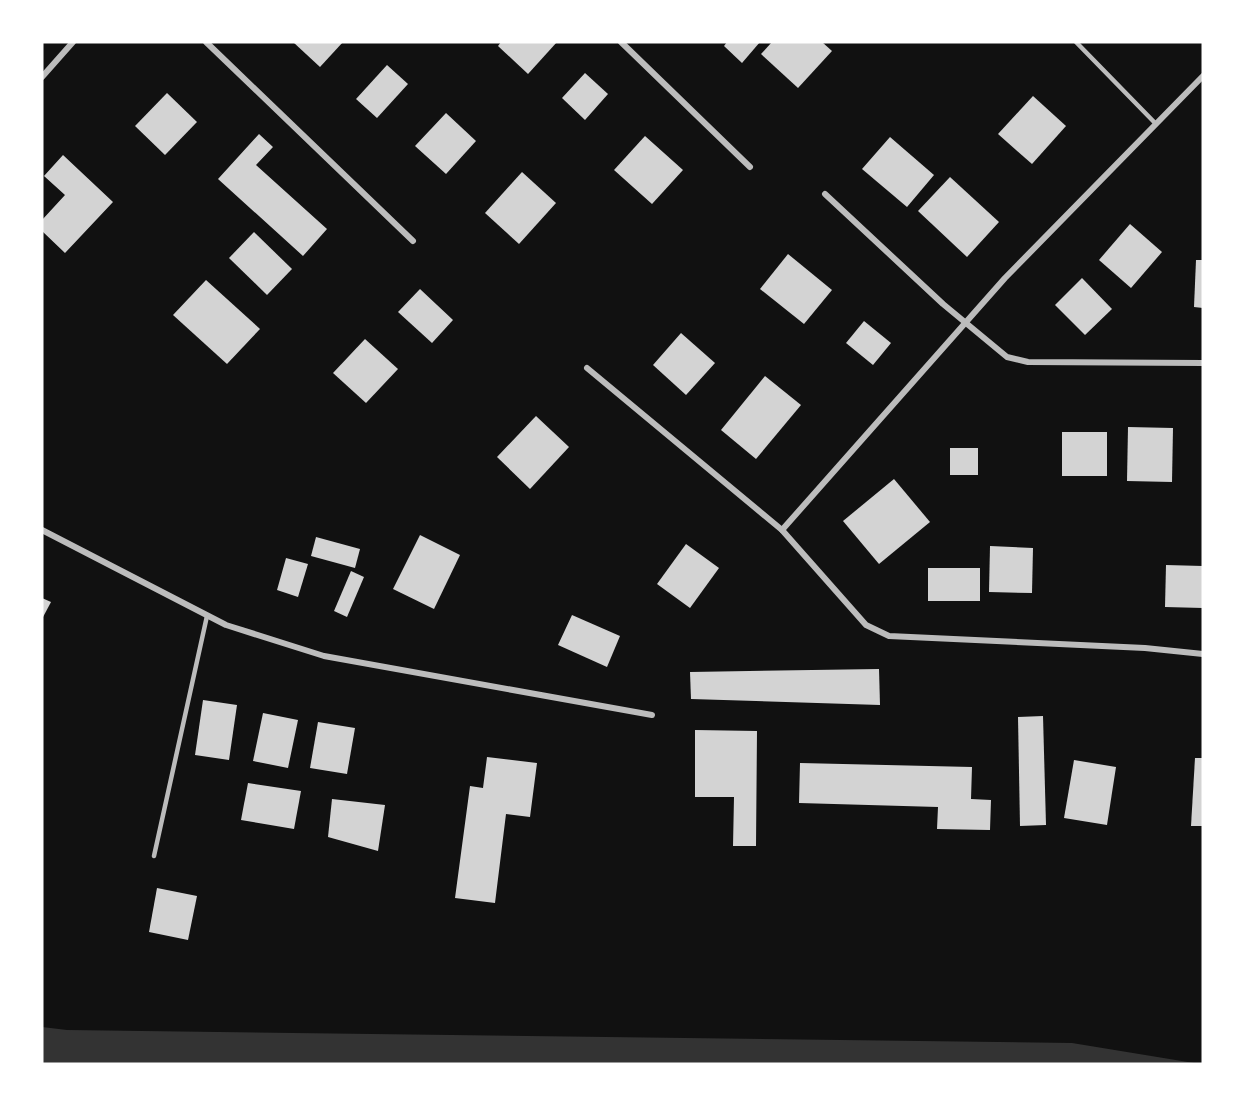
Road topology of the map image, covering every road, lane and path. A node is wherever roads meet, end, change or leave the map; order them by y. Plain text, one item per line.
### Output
1 (73, 42) edge
2 (206, 42) edge
3 (621, 42) edge
4 (1076, 42) edge
5 (1203, 76) edge
6 (42, 78) edge
7 (1156, 124) junction
8 (750, 167) dead end
9 (825, 194) dead end
10 (413, 241) dead end
11 (965, 322) junction
12 (1203, 363) edge
13 (587, 368) dead end
14 (42, 530) edge
15 (782, 530) junction
16 (207, 616) junction
17 (1203, 654) edge
18 (652, 715) dead end
19 (154, 856) dead end

1 - 6 street
2 - 10 street
3 - 8 street
4 - 7 lane
5 - 7 street
7 - 11 street
9 - 11 street
11 - 12 street
11 - 15 street
13 - 15 street
14 - 16 street
15 - 17 street
16 - 18 street
16 - 19 lane

